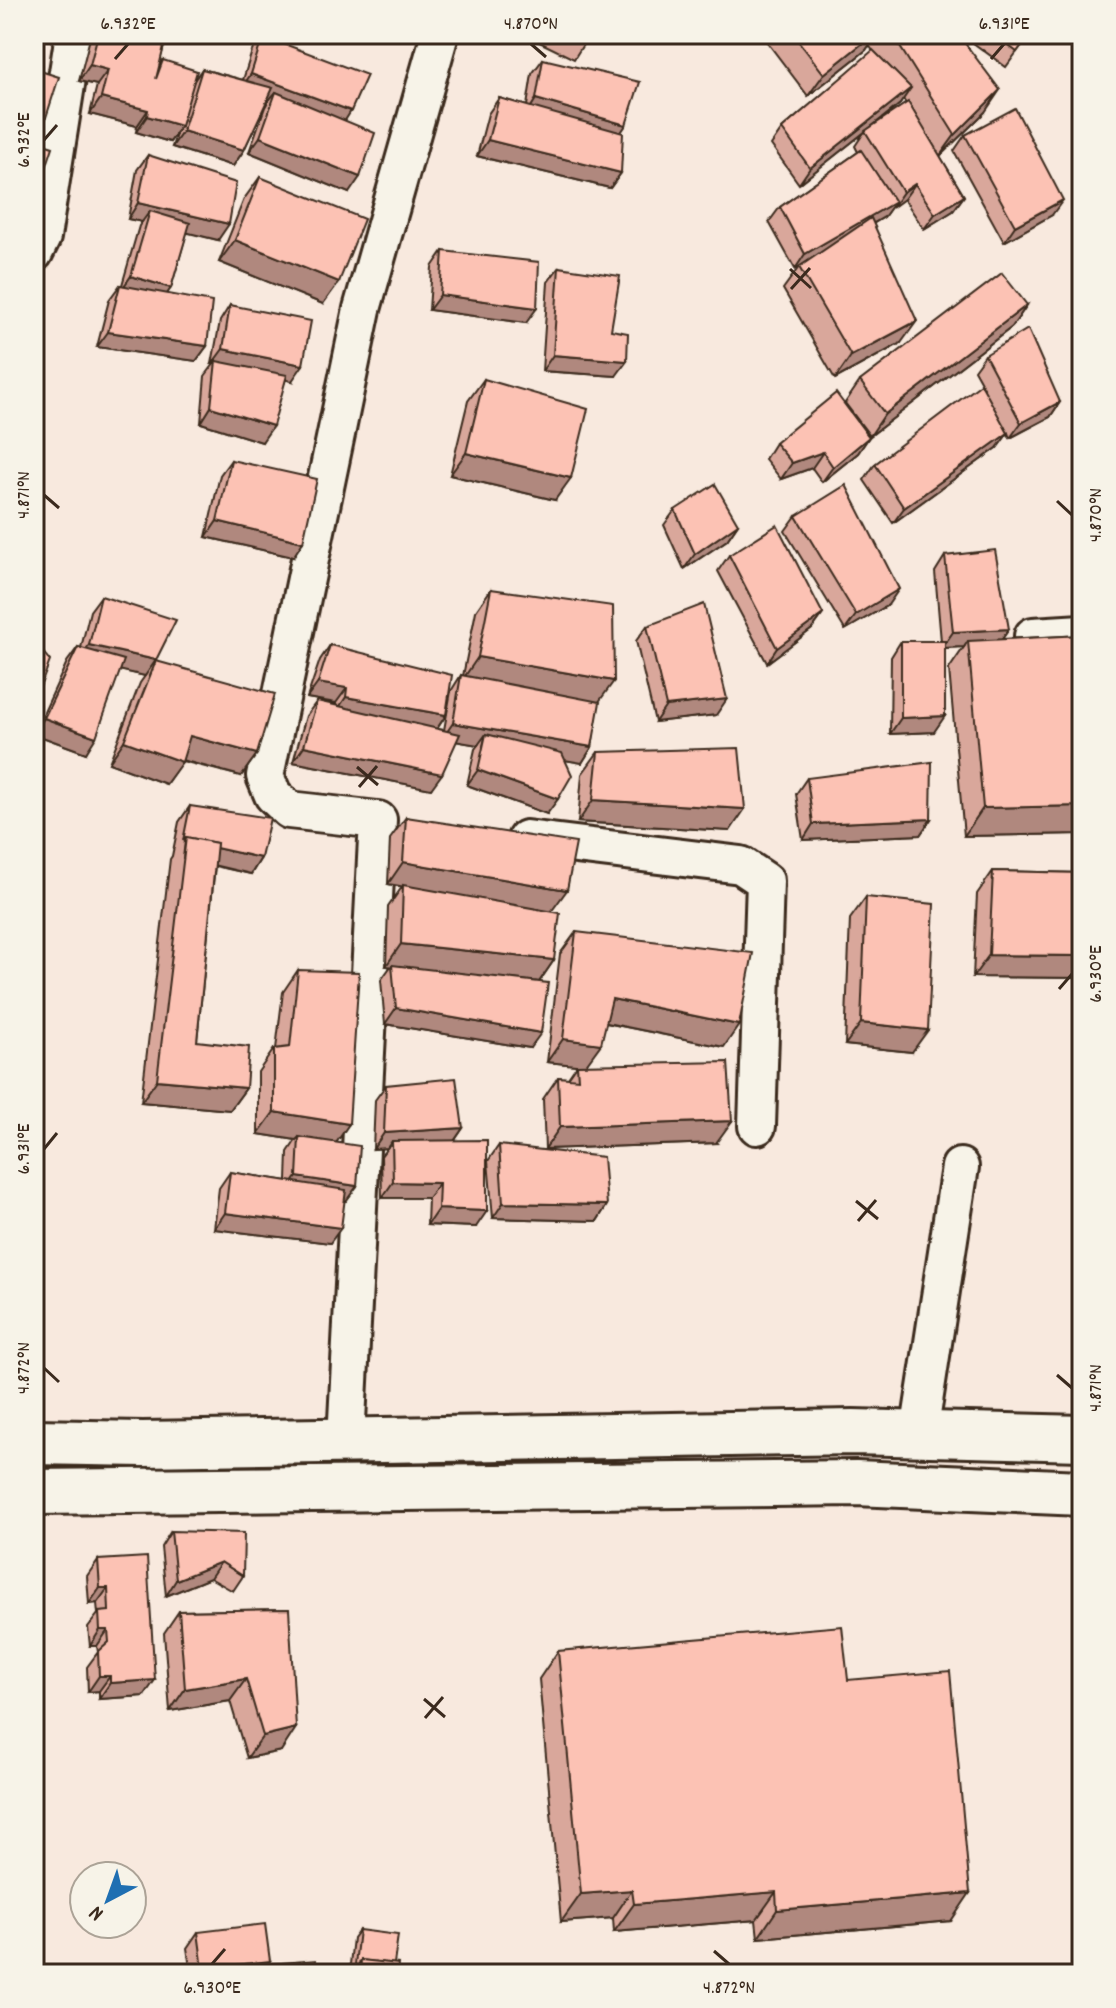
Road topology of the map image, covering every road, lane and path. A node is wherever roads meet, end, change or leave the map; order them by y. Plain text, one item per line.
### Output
1 (74, 34) edge
2 (440, 34) edge
3 (34, 253) edge
4 (1082, 633) edge
5 (1033, 636) edge
6 (488, 834) edge
7 (757, 1126) dead end
8 (960, 1167) dead end
9 (919, 1434) junction
10 (1082, 1438) edge
11 (346, 1440) junction
12 (34, 1442) edge
13 (34, 1492) edge
14 (1082, 1493) edge

1 - 3 street
2 - 11 street
4 - 5 street
6 - 7 street
8 - 9 street
9 - 10 main road
9 - 11 main road
11 - 12 main road
13 - 14 main road

